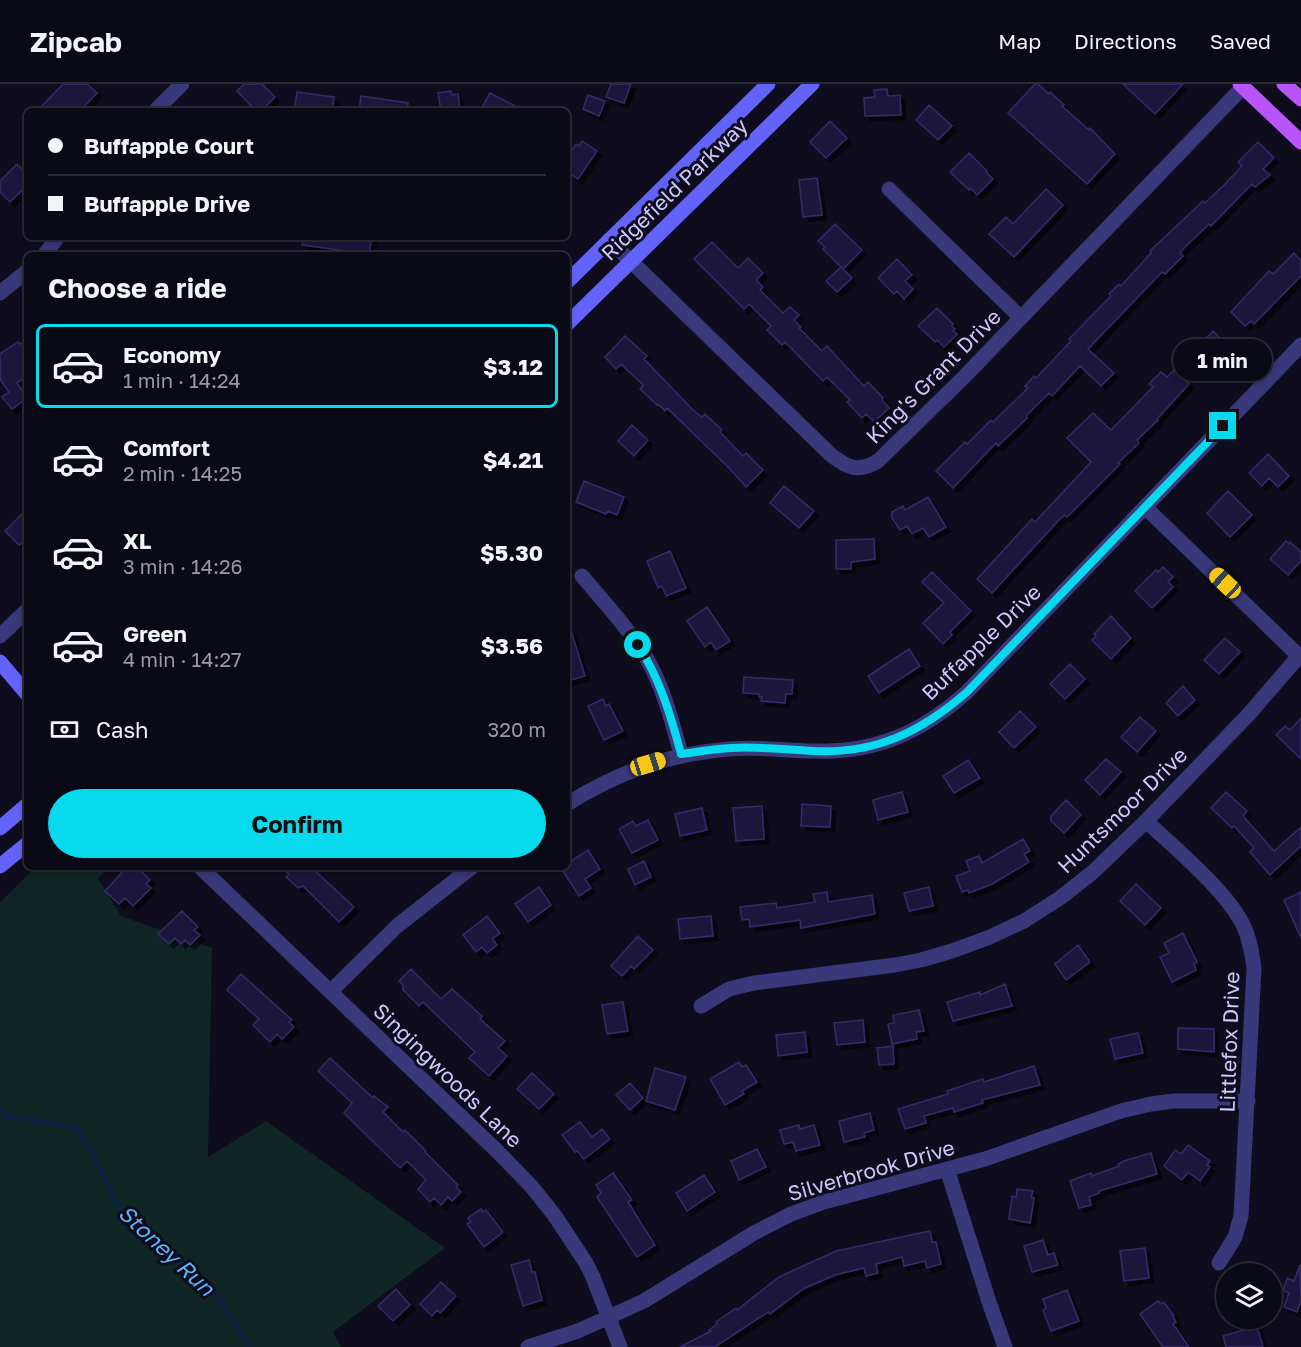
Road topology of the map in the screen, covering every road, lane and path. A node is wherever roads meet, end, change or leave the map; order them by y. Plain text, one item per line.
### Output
1 (182, 84) edge
2 (768, 84) edge
3 (812, 84) edge
4 (1284, 84) edge
5 (1242, 86) edge
6 (1301, 99) edge
7 (164, 108) edge
8 (1301, 142) edge
9 (889, 189) dead end
10 (56, 240) edge
11 (609, 240) junction
12 (46, 252) edge
13 (631, 261) junction
14 (24, 273) edge
15 (570, 279) edge
16 (0, 293) edge
17 (1021, 318) junction
18 (570, 321) edge
19 (1301, 345) edge
20 (1145, 507) junction
21 (582, 576) dead end
22 (24, 613) edge
23 (0, 636) edge
24 (1300, 658) edge
25 (0, 662) edge
26 (24, 690) edge
27 (681, 754) junction
28 (570, 802) edge
29 (24, 808) edge
30 (1146, 821) junction
31 (0, 828) edge
32 (24, 846) edge
33 (0, 866) edge
34 (203, 870) edge
35 (468, 870) edge
36 (331, 992) junction
37 (701, 1006) dead end
38 (1248, 1101) junction
39 (947, 1169) junction
40 (1219, 1263) dead end
41 (609, 1317) junction
42 (528, 1347) edge
43 (620, 1347) edge
44 (1005, 1347) edge

1 - 7 street
2 - 11 main road, Ridgefield Parkway
3 - 13 main road, Ridgefield Parkway
4 - 6 main road
5 - 8 main road
5 - 17 street, King's Grant Drive
9 - 17 street
10 - 12 street
11 - 13 street, King's Grant Drive
11 - 15 main road, Ridgefield Parkway
13 - 17 street, King's Grant Drive
13 - 18 main road, Ridgefield Parkway
14 - 16 street
19 - 20 street, Buffapple Drive
20 - 24 street
20 - 27 street, Buffapple Drive
21 - 27 street
22 - 23 street
24 - 30 street, Huntsmoor Drive
25 - 26 main road
27 - 28 street, Buffapple Drive
29 - 31 main road
30 - 37 street, Huntsmoor Drive
30 - 38 street, Littlefox Drive
32 - 33 main road
34 - 36 street, Singingwoods Lane
35 - 36 street
36 - 41 street, Singingwoods Lane
38 - 39 street, Silverbrook Drive
38 - 40 street, Littlefox Drive
39 - 41 street, Silverbrook Drive
39 - 44 street
41 - 42 street, Silverbrook Drive
41 - 43 street, Singingwoods Lane

